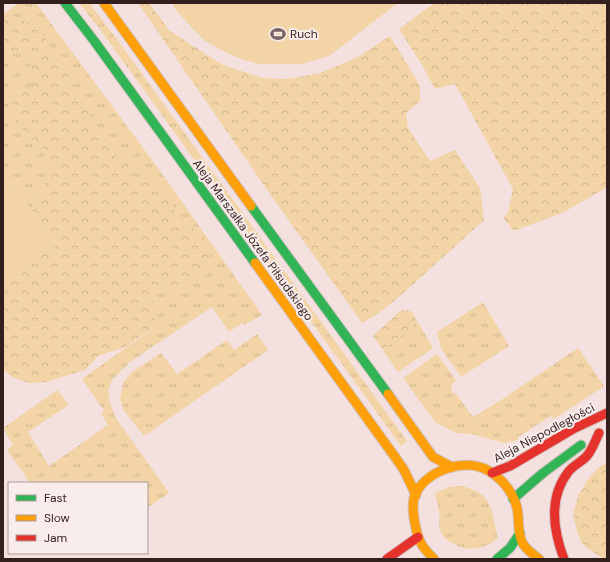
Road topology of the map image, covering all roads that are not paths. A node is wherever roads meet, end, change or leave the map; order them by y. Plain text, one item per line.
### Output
1 (65, 3) edge
2 (104, 3) edge
3 (607, 413) edge
4 (607, 425) edge
5 (599, 432) junction
6 (452, 467) junction
7 (492, 473) junction
8 (416, 495) junction
9 (514, 499) junction
10 (520, 533) junction
11 (418, 537) junction
12 (387, 559) edge
13 (434, 559) edge
14 (498, 559) edge
15 (539, 559) edge
16 (564, 559) edge

1 - 8 street, Aleja Marszałka Józefa Piłsudskiego
2 - 6 street, Aleja Marszałka Józefa Piłsudskiego
3 - 7 street, Aleja Niepodległości
4 - 5 street, Aleja Niepodległości
5 - 9 street, Aleja Niepodległości
5 - 16 street
6 - 7 street
6 - 8 street
7 - 9 street
8 - 11 street
9 - 10 street
10 - 14 street
10 - 15 street
11 - 12 street
11 - 13 street

